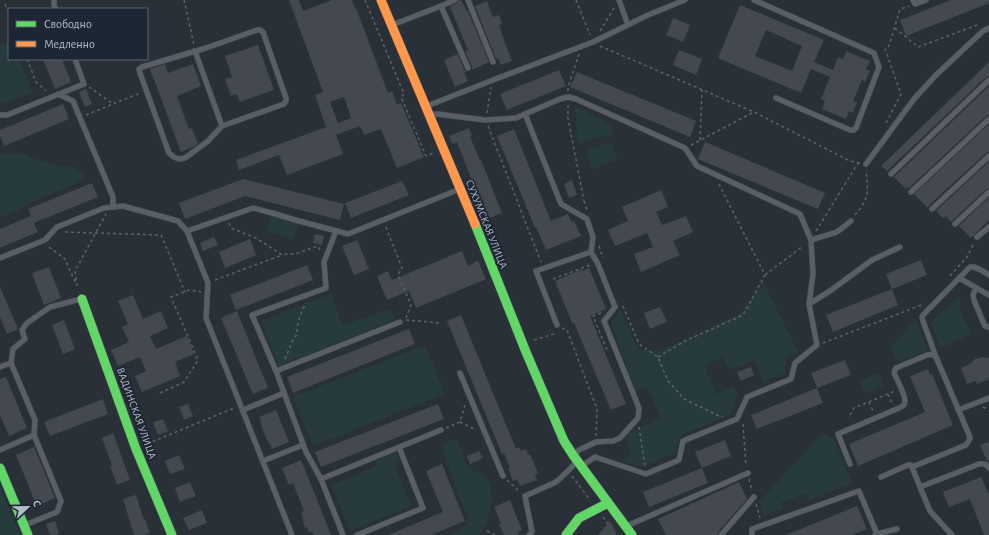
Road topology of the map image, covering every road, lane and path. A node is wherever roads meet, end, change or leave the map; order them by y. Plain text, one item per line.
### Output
1 (184, 0) edge
2 (365, 0) edge
3 (382, 0) edge
4 (456, 0) edge
5 (468, 0) edge
6 (576, 0) edge
7 (619, 0) edge
8 (685, 0) edge
9 (754, 0) edge
10 (926, 0) edge
11 (914, 2) edge
12 (5, 4) dead end
13 (441, 6) junction
14 (615, 6) dead end
15 (8, 11) edge
16 (982, 23) dead end
17 (392, 25) junction
18 (628, 25) junction
19 (894, 28) junction
20 (989, 28) edge
21 (593, 42) junction
22 (582, 47) junction
23 (195, 51) junction
24 (27, 60) edge
25 (75, 60) edge
26 (494, 62) dead end
27 (468, 68) dead end
28 (493, 80) junction
29 (989, 80) edge
30 (84, 84) junction
31 (702, 90) junction
32 (146, 91) junction
33 (58, 94) junction
34 (52, 96) junction
35 (568, 97) junction
36 (776, 98) dead end
37 (114, 104) junction
38 (428, 111) junction
39 (754, 112) junction
40 (525, 114) junction
41 (0, 115) edge
42 (80, 117) junction
43 (989, 119) edge
44 (485, 120) junction
45 (222, 126) junction
46 (883, 129) dead end
47 (700, 140) junction
48 (685, 148) junction
49 (439, 150) dead end
50 (989, 156) edge
51 (858, 163) junction
52 (866, 164) junction
53 (714, 174) junction
54 (891, 174) dead end
55 (461, 189) junction
56 (910, 192) dead end
57 (989, 192) edge
58 (584, 201) junction
59 (112, 207) junction
60 (932, 209) dead end
61 (588, 217) junction
62 (226, 218) junction
63 (383, 220) junction
64 (851, 221) joint
65 (955, 224) dead end
66 (989, 227) edge
67 (53, 231) junction
68 (187, 231) junction
69 (336, 231) junction
70 (96, 233) junction
71 (977, 237) joint
72 (45, 240) junction
73 (811, 240) junction
74 (598, 242) dead end
75 (900, 247) dead end
76 (591, 252) junction
77 (282, 255) junction
78 (0, 258) edge
79 (324, 262) junction
80 (605, 263) dead end
81 (544, 269) junction
82 (989, 274) edge
83 (765, 275) junction
84 (959, 278) junction
85 (947, 280) dead end
86 (208, 283) junction
87 (976, 288) junction
88 (185, 292) junction
89 (208, 294) junction
90 (310, 294) junction
91 (989, 295) edge
92 (82, 299) joint
93 (620, 300) dead end
94 (927, 302) dead end
95 (809, 304) junction
96 (400, 322) dead end
97 (440, 323) dead end
98 (557, 325) joint
99 (989, 327) edge
100 (567, 330) junction
101 (531, 342) dead end
102 (817, 345) junction
103 (658, 357) junction
104 (936, 357) junction
105 (11, 363) junction
106 (0, 367) edge
107 (278, 370) junction
108 (460, 373) dead end
109 (901, 389) junction
110 (160, 393) dead end
111 (284, 393) junction
112 (469, 394) junction
113 (888, 394) junction
114 (989, 398) edge
115 (869, 402) junction
116 (242, 408) junction
117 (895, 410) junction
118 (958, 410) junction
119 (850, 415) dead end
120 (876, 418) junction
121 (737, 419) junction
122 (460, 422) junction
123 (441, 430) joint
124 (485, 433) junction
125 (34, 435) junction
126 (596, 442) junction
127 (303, 445) junction
128 (399, 447) junction
129 (136, 449) junction
130 (0, 450) edge
131 (263, 461) junction
132 (578, 461) junction
133 (850, 464) dead end
134 (0, 468) edge
135 (912, 468) junction
136 (989, 468) edge
137 (748, 472) junction
138 (503, 476) joint
139 (881, 477) dead end
140 (321, 479) junction
141 (920, 487) junction
142 (525, 496) junction
143 (754, 497) junction
144 (608, 503) junction
145 (631, 524) dead end
146 (24, 526) junction
147 (897, 529) dead end
148 (487, 531) dead end
149 (752, 532) edge
150 (28, 535) edge
151 (172, 535) edge
152 (292, 535) edge
153 (343, 535) edge
154 (357, 535) edge
155 (496, 535) edge
156 (529, 535) edge
157 (566, 535) edge
158 (632, 535) edge
159 (721, 535) edge
160 (876, 535) edge
161 (952, 535) edge

1 - 23 path
2 - 49 path
3 - 17 main road, СУХУМСКАЯ УЛИЦА
4 - 13 lane
5 - 26 lane
6 - 21 path
7 - 18 lane
8 - 18 lane
9 - 36 lane
10 - 11 lane
11 - 19 path
12 - 15 path
13 - 17 lane
13 - 27 lane
14 - 21 path
16 - 19 path
17 - 38 main road, СУХУМСКАЯ УЛИЦА
18 - 21 lane
19 - 46 path
20 - 52 lane
21 - 22 lane
21 - 31 path
22 - 28 lane
22 - 35 path
23 - 32 lane
23 - 45 lane
23 - 45 lane
24 - 34 path
25 - 30 lane
28 - 38 lane
28 - 44 path
29 - 54 lane
30 - 33 lane
30 - 37 path
31 - 39 path
31 - 47 path
32 - 37 path
32 - 45 lane
33 - 34 lane
33 - 42 lane
34 - 41 lane
35 - 40 lane
35 - 48 lane
35 - 58 path
37 - 42 path
38 - 44 lane
38 - 55 main road, СУХУМСКАЯ УЛИЦА
39 - 47 path
39 - 51 path
40 - 44 lane
40 - 61 lane
42 - 59 lane
43 - 56 lane
44 - 81 path
47 - 48 path
48 - 53 lane
50 - 60 lane
51 - 52 path
51 - 73 path
52 - 64 path
53 - 73 lane
53 - 83 path
55 - 63 lane
55 - 132 main road, СУХУМСКАЯ УЛИЦА
57 - 65 lane
58 - 61 path
58 - 61 path
59 - 67 lane
59 - 68 lane
59 - 70 path
61 - 76 lane
62 - 68 lane
62 - 69 lane
62 - 77 path
63 - 69 lane
63 - 97 path
64 - 73 lane
66 - 71 lane
67 - 70 path
67 - 72 lane
68 - 86 lane
69 - 79 lane
70 - 72 path
70 - 88 path
71 - 85 path
72 - 78 lane
73 - 83 path
73 - 95 lane
74 - 80 path
75 - 95 lane
76 - 81 lane
76 - 126 lane
77 - 79 path
77 - 86 path
79 - 90 lane
81 - 98 lane
82 - 84 lane
83 - 103 path
84 - 87 lane
84 - 104 lane
86 - 89 lane
87 - 91 lane
87 - 99 lane
88 - 89 path
88 - 110 path
89 - 116 lane
90 - 107 path
90 - 107 lane
92 - 105 lane
92 - 129 main road, ВАДИНСКАЯ УЛИЦА
93 - 103 path
94 - 102 path
95 - 102 lane
96 - 107 lane
98 - 100 path
100 - 101 path
100 - 126 path
102 - 121 lane
103 - 121 path
104 - 109 lane
104 - 118 lane
105 - 106 lane
105 - 125 lane
107 - 111 lane
108 - 112 lane
109 - 113 path
109 - 117 lane
111 - 116 lane
111 - 127 lane
112 - 122 path
112 - 124 lane
113 - 115 path
113 - 117 path
114 - 118 lane
115 - 119 path
115 - 120 path
116 - 129 path
116 - 131 lane
117 - 120 lane
118 - 135 lane
120 - 133 lane
121 - 132 lane
121 - 137 path
122 - 123 path
122 - 124 path
123 - 128 lane
124 - 138 lane
125 - 130 lane
125 - 146 lane
126 - 132 lane
127 - 131 lane
127 - 140 lane
128 - 140 lane
128 - 154 lane
129 - 151 main road, ВАДИНСКАЯ УЛИЦА
131 - 152 lane
132 - 142 lane
132 - 144 main road, СУХУМСКАЯ УЛИЦА
134 - 146 main road
135 - 139 lane
135 - 141 lane
136 - 141 lane
137 - 143 path
137 - 145 lane
138 - 142 path
140 - 153 lane
141 - 161 lane
142 - 156 lane
143 - 149 path
143 - 159 lane
144 - 157 main road
144 - 158 main road, СУХУМСКАЯ УЛИЦА
146 - 150 main road
147 - 160 lane
148 - 155 path
149 - 160 lane

